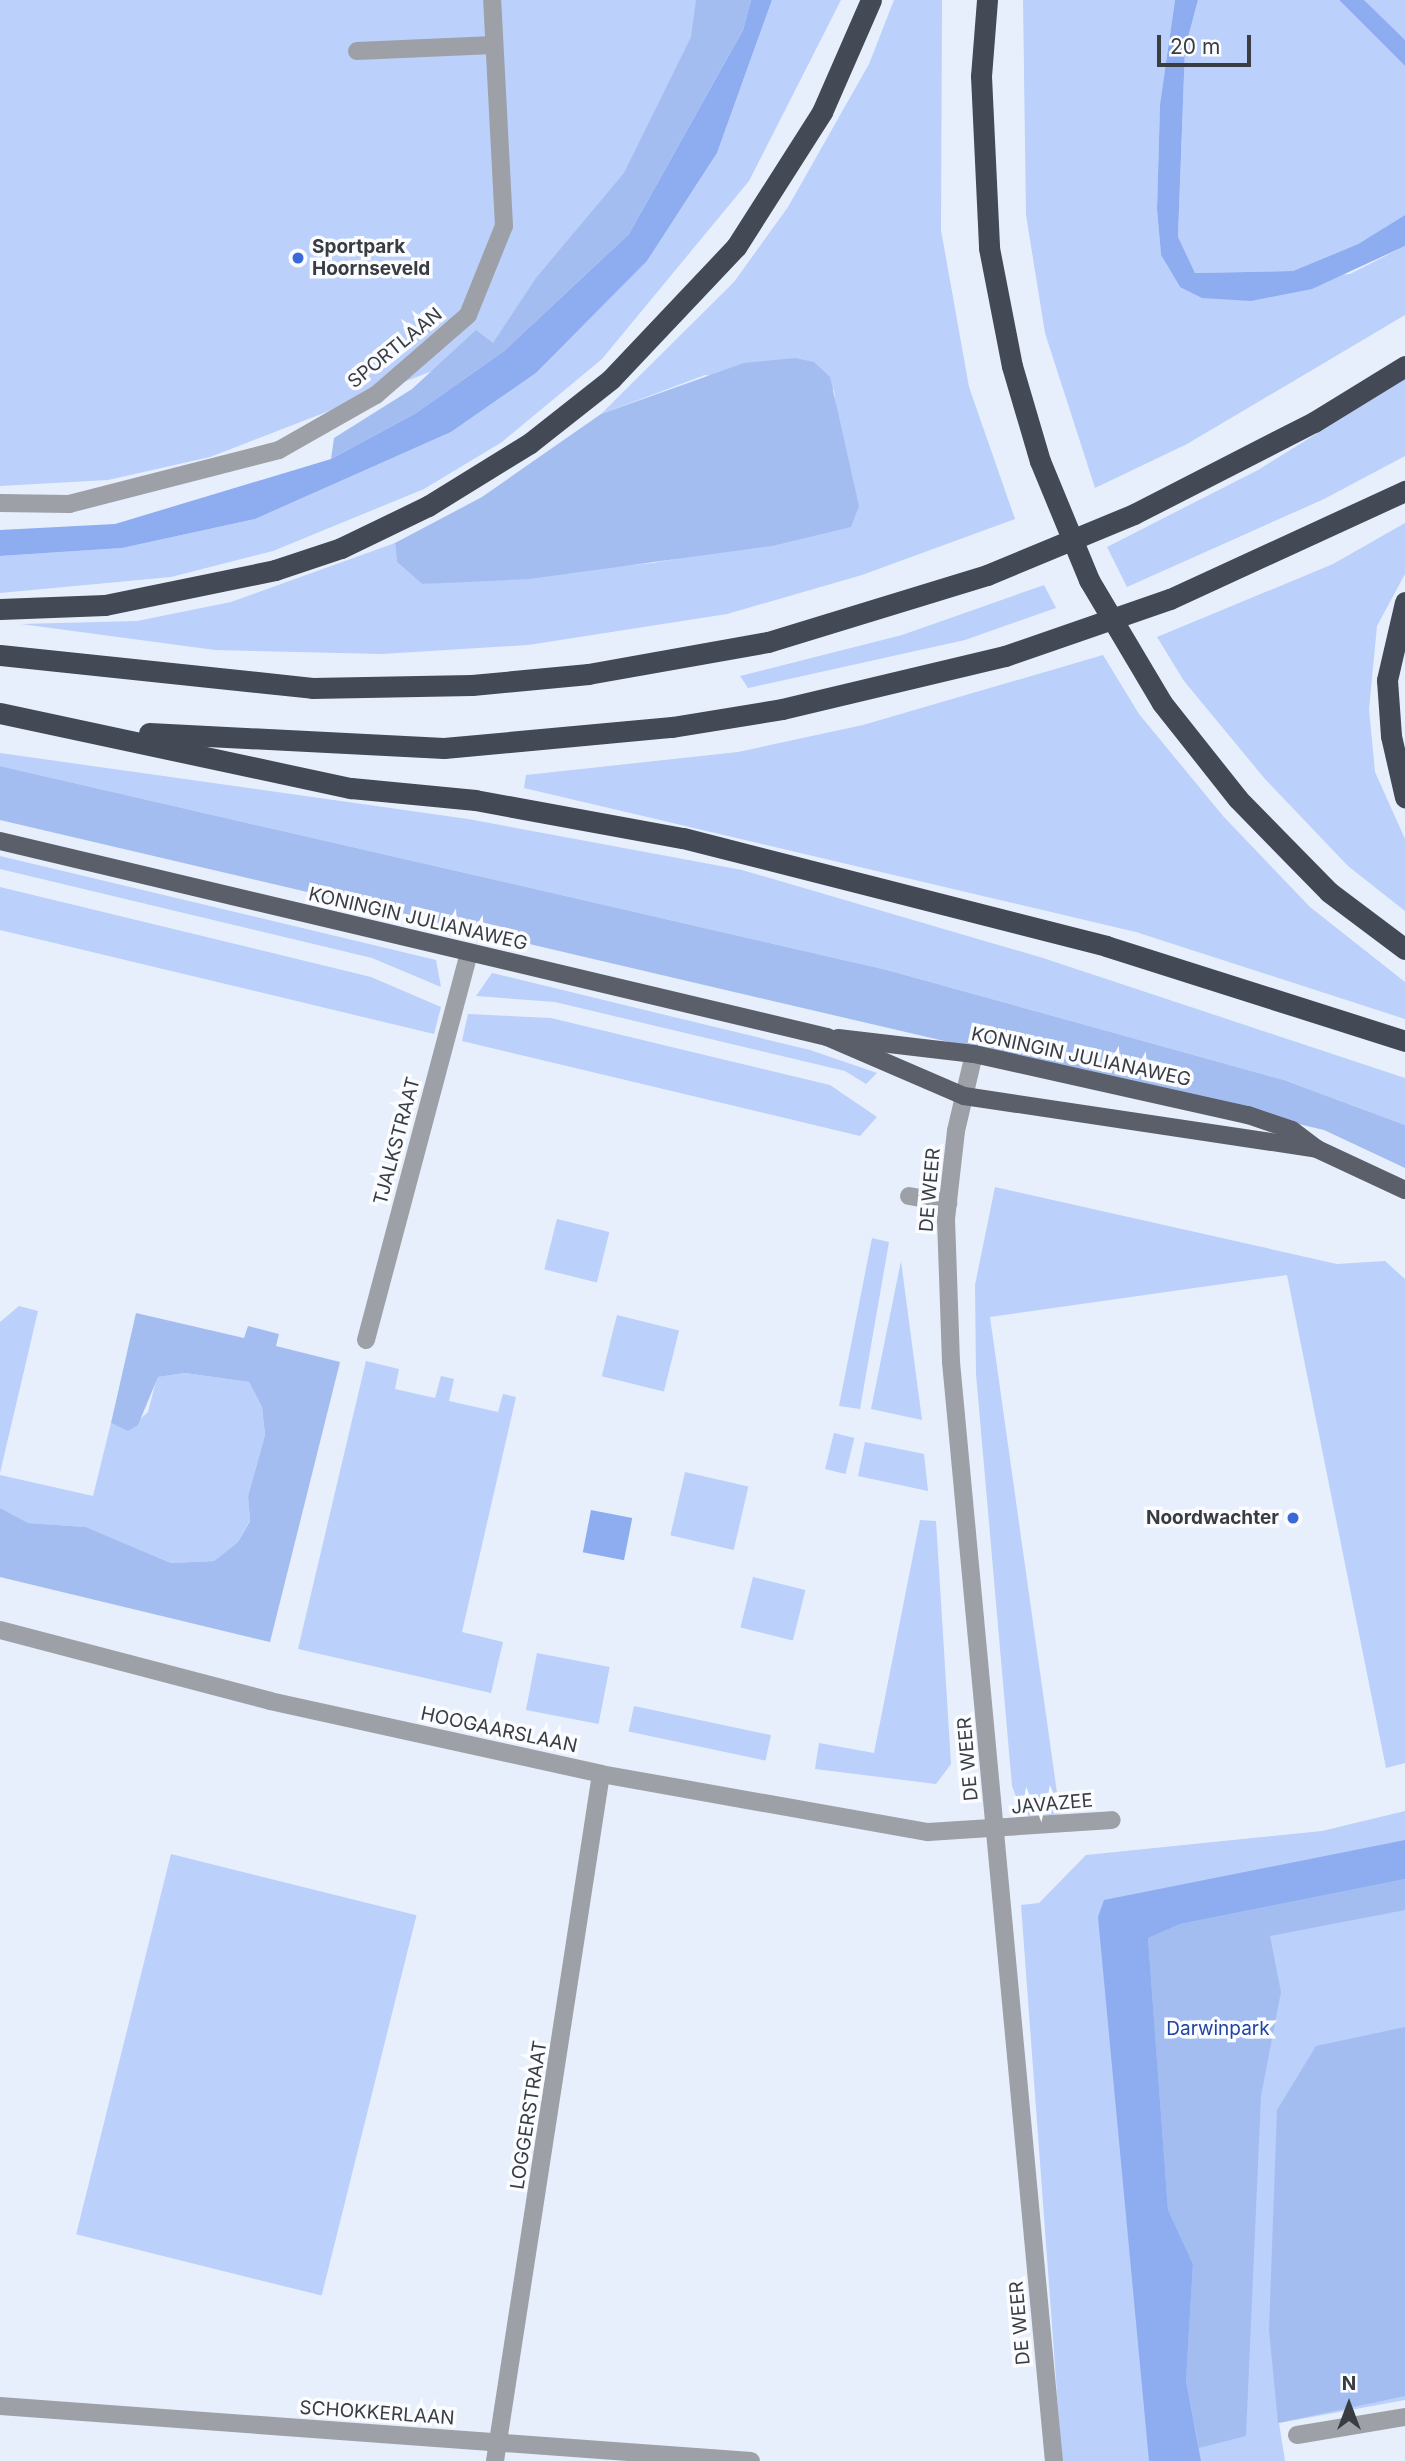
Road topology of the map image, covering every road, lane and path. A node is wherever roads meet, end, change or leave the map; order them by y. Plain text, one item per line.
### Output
1 (492, 0) edge
2 (871, 0) edge
3 (987, 0) edge
4 (495, 45) junction
5 (357, 51) dead end
6 (1405, 366) edge
7 (1405, 491) edge
8 (0, 503) edge
9 (1405, 602) edge
10 (0, 609) edge
11 (0, 655) edge
12 (7, 715) edge
13 (1405, 797) edge
14 (0, 841) edge
15 (1405, 949) edge
16 (469, 952) junction
17 (827, 1037) junction
18 (1405, 1041) edge
19 (974, 1054) junction
20 (964, 1096) junction
21 (1317, 1149) junction
22 (1405, 1190) edge
23 (909, 1196) dead end
24 (948, 1203) junction
25 (366, 1340) dead end
26 (0, 1630) edge
27 (601, 1774) junction
28 (1112, 1820) dead end
29 (995, 1829) junction
30 (0, 2406) edge
31 (1405, 2417) edge
32 (1297, 2435) dead end
33 (495, 2442) junction
34 (495, 2461) edge
35 (751, 2461) edge
36 (1054, 2461) edge

1 - 4 street, SPORTLAAN
2 - 10 highway
3 - 15 highway, bridge
4 - 5 street
4 - 8 street, SPORTLAAN
6 - 11 highway
7 - 12 highway
9 - 13 highway
12 - 18 highway
14 - 16 main road, KONINGIN JULIANAWEG
16 - 17 main road, KONINGIN JULIANAWEG
16 - 25 street, TJALKSTRAAT
17 - 19 main road, KONINGIN JULIANAWEG
17 - 20 main road, KONINGIN JULIANAWEG
19 - 20 street, DE WEER
19 - 21 main road, KONINGIN JULIANAWEG
20 - 21 main road, KONINGIN JULIANAWEG
20 - 24 street, DE WEER
21 - 22 main road, KONINGIN JULIANAWEG
23 - 24 street
24 - 29 street, DE WEER
26 - 27 street, HOOGAARSLAAN
27 - 29 street, HOOGAARSLAAN
27 - 33 street, LOGGERSTRAAT
28 - 29 street, JAVAZEE
29 - 36 street, DE WEER
30 - 33 street, SCHOKKERLAAN
31 - 32 street
33 - 34 street, LOGGERSTRAAT
33 - 35 street, SCHOKKERLAAN

